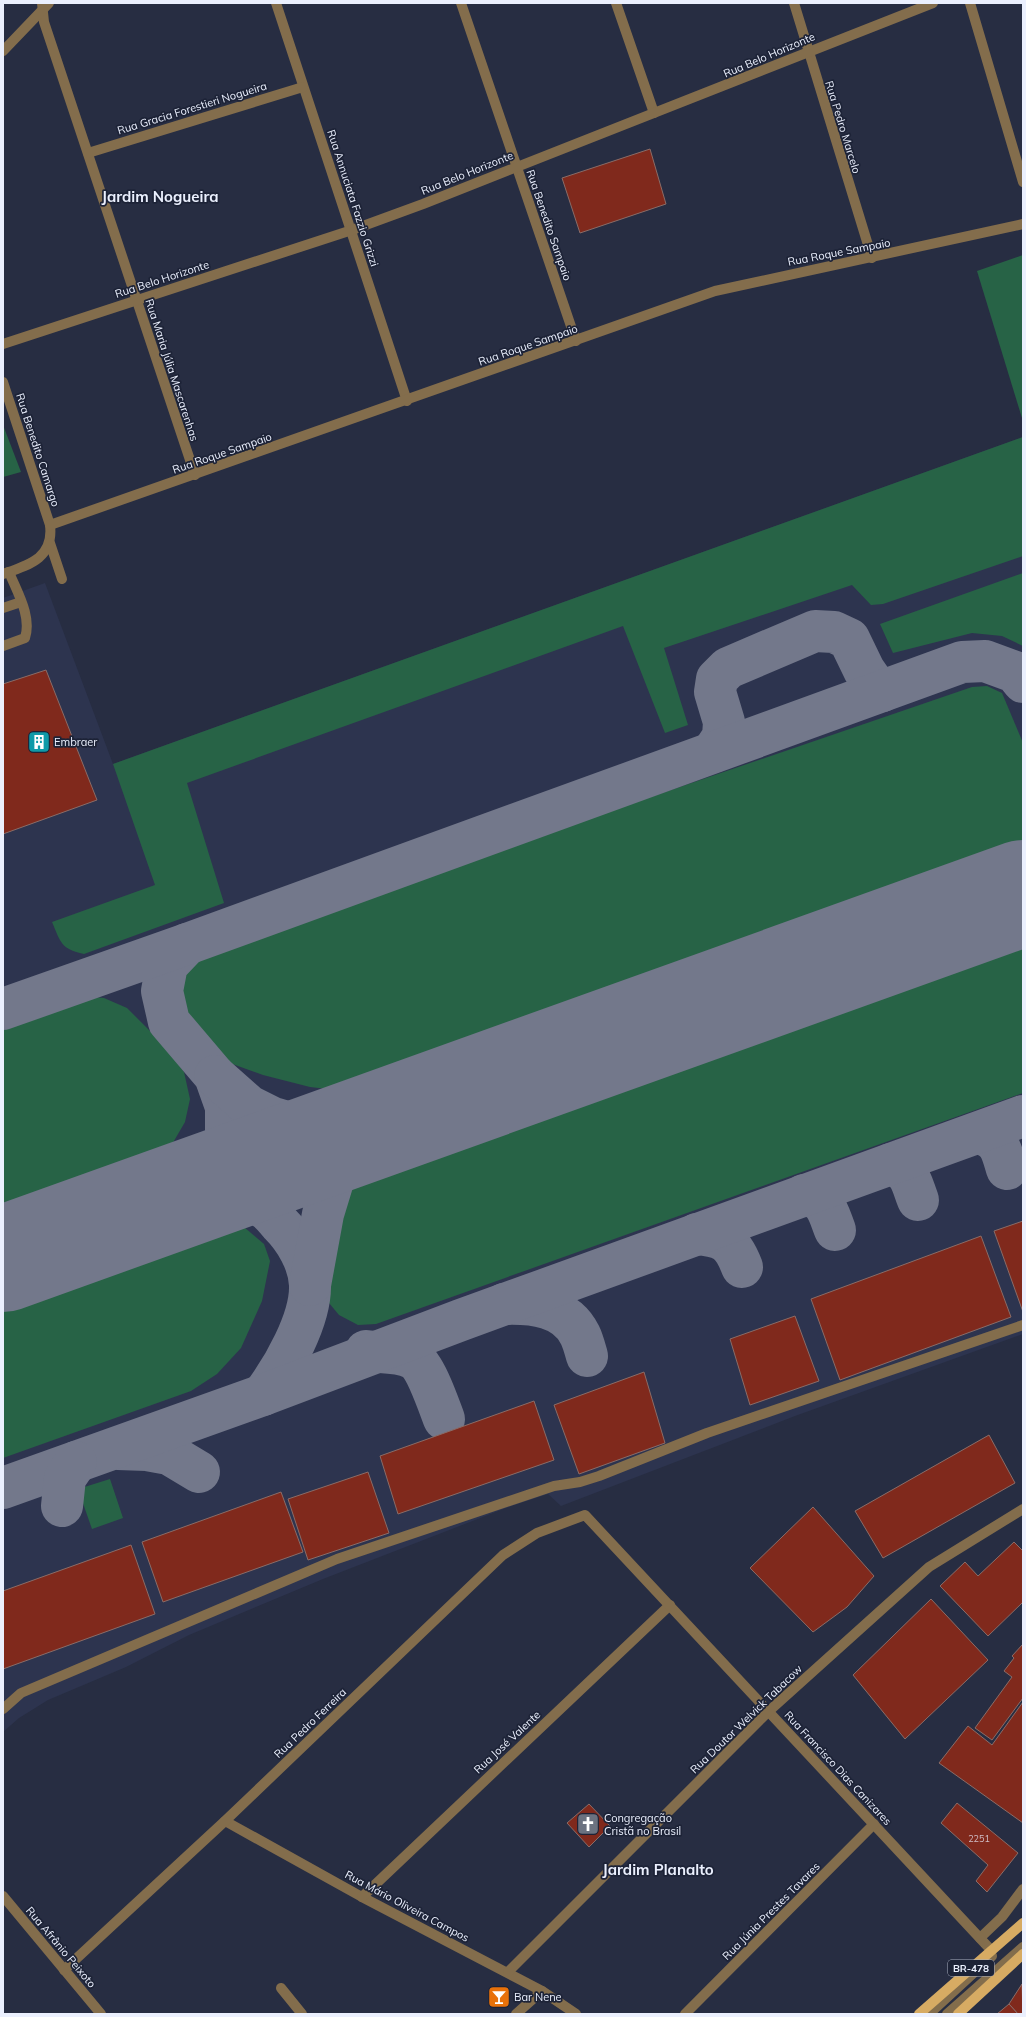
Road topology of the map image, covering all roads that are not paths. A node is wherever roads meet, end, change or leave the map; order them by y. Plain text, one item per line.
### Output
1 (49, 3) edge
2 (276, 3) edge
3 (461, 3) edge
4 (616, 3) edge
5 (794, 3) edge
6 (933, 3) edge
7 (970, 3) edge
8 (42, 7) edge
9 (34, 19) junction
10 (44, 22) junction
11 (3, 51) edge
12 (807, 51) junction
13 (304, 86) junction
14 (654, 113) junction
15 (88, 153) junction
16 (516, 166) junction
17 (1023, 182) edge
18 (1023, 224) edge
19 (352, 230) junction
20 (872, 258) junction
21 (136, 300) junction
22 (576, 341) junction
23 (3, 344) edge
24 (3, 382) edge
25 (406, 401) junction
26 (195, 475) junction
27 (50, 525) junction
28 (50, 543) junction
29 (6, 573) edge
30 (62, 579) dead end
31 (21, 602) junction
32 (3, 608) edge
33 (3, 646) edge
34 (1023, 1325) edge
35 (1023, 1509) edge
36 (585, 1515) joint
37 (670, 1605) junction
38 (3, 1709) edge
39 (769, 1711) junction
40 (225, 1821) junction
41 (874, 1824) junction
42 (1023, 1889) edge
43 (362, 1897) junction
44 (5, 1901) edge
45 (1023, 1923) edge
46 (1023, 1928) edge
47 (980, 1938) junction
48 (1023, 1947) edge
49 (991, 1950) junction
50 (1023, 1954) edge
51 (64, 1970) junction
52 (508, 1972) junction
53 (281, 1988) dead end
54 (542, 1991) junction
55 (101, 2014) edge
56 (302, 2014) edge
57 (516, 2014) edge
58 (576, 2014) edge
59 (685, 2014) edge
60 (919, 2014) edge
61 (929, 2014) edge
62 (947, 2014) edge
63 (958, 2014) edge

1 - 8 street
2 - 13 street, Rua Annuciata Fazzio Grizzi
3 - 16 street, Rua Benedito Sampaio
4 - 14 street
5 - 12 street, Rua Pedro Marcelo
6 - 12 street, Rua Belo Horizonte
7 - 17 street
8 - 9 street
8 - 10 street, Rua Maria Júlia Mascarenhas
9 - 10 street
9 - 11 street
10 - 15 street, Rua Maria Júlia Mascarenhas
12 - 14 street, Rua Belo Horizonte
12 - 20 street, Rua Pedro Marcelo
13 - 15 street, Rua Gracia Forestieri Nogueira
13 - 19 street, Rua Annuciata Fazzio Grizzi
14 - 16 street, Rua Belo Horizonte
15 - 21 street, Rua Maria Júlia Mascarenhas
16 - 19 street, Rua Belo Horizonte
16 - 22 street, Rua Benedito Sampaio
18 - 20 street, Rua Roque Sampaio
19 - 21 street, Rua Belo Horizonte
19 - 25 street, Rua Annuciata Fazzio Grizzi
20 - 22 street, Rua Roque Sampaio
21 - 23 street, Rua Belo Horizonte
21 - 26 street, Rua Maria Júlia Mascarenhas
22 - 25 street, Rua Roque Sampaio
24 - 27 street, Rua Benedito Camargo
25 - 26 street, Rua Roque Sampaio
26 - 27 street, Rua Roque Sampaio
27 - 28 street, Rua Benedito Camargo
28 - 29 street
28 - 30 street, Rua Benedito Camargo
29 - 31 street
31 - 32 street
31 - 33 street
34 - 38 street
35 - 39 street, Rua Doutor Welvick Tabacow
36 - 37 street, Rua Francisco Dias Canizares
36 - 40 street, Rua Pedro Ferreira
37 - 39 street, Rua Francisco Dias Canizares
37 - 43 street, Rua José Valente
39 - 41 street, Rua Francisco Dias Canizares
39 - 52 street, Rua Doutor Welvick Tabacow
40 - 43 street, Rua Mário Oliveira Campos
40 - 51 street, Rua Pedro Ferreira
41 - 47 street, Rua Francisco Dias Canizares
41 - 59 street, Rua Júnia Prestes Tavares
42 - 47 street
43 - 52 street, Rua Mário Oliveira Campos
44 - 51 street, Rua Afrânio Peixoto
45 - 49 main road, BR-478
46 - 61 street
47 - 49 street, Rua Francisco Dias Canizares
48 - 62 street
49 - 60 main road, BR-478
50 - 63 main road, BR-478
51 - 55 street, Rua Afrânio Peixoto
52 - 54 street, Rua Mário Oliveira Campos
53 - 56 street
54 - 57 street
54 - 58 street, Rua Mário Oliveira Campos

